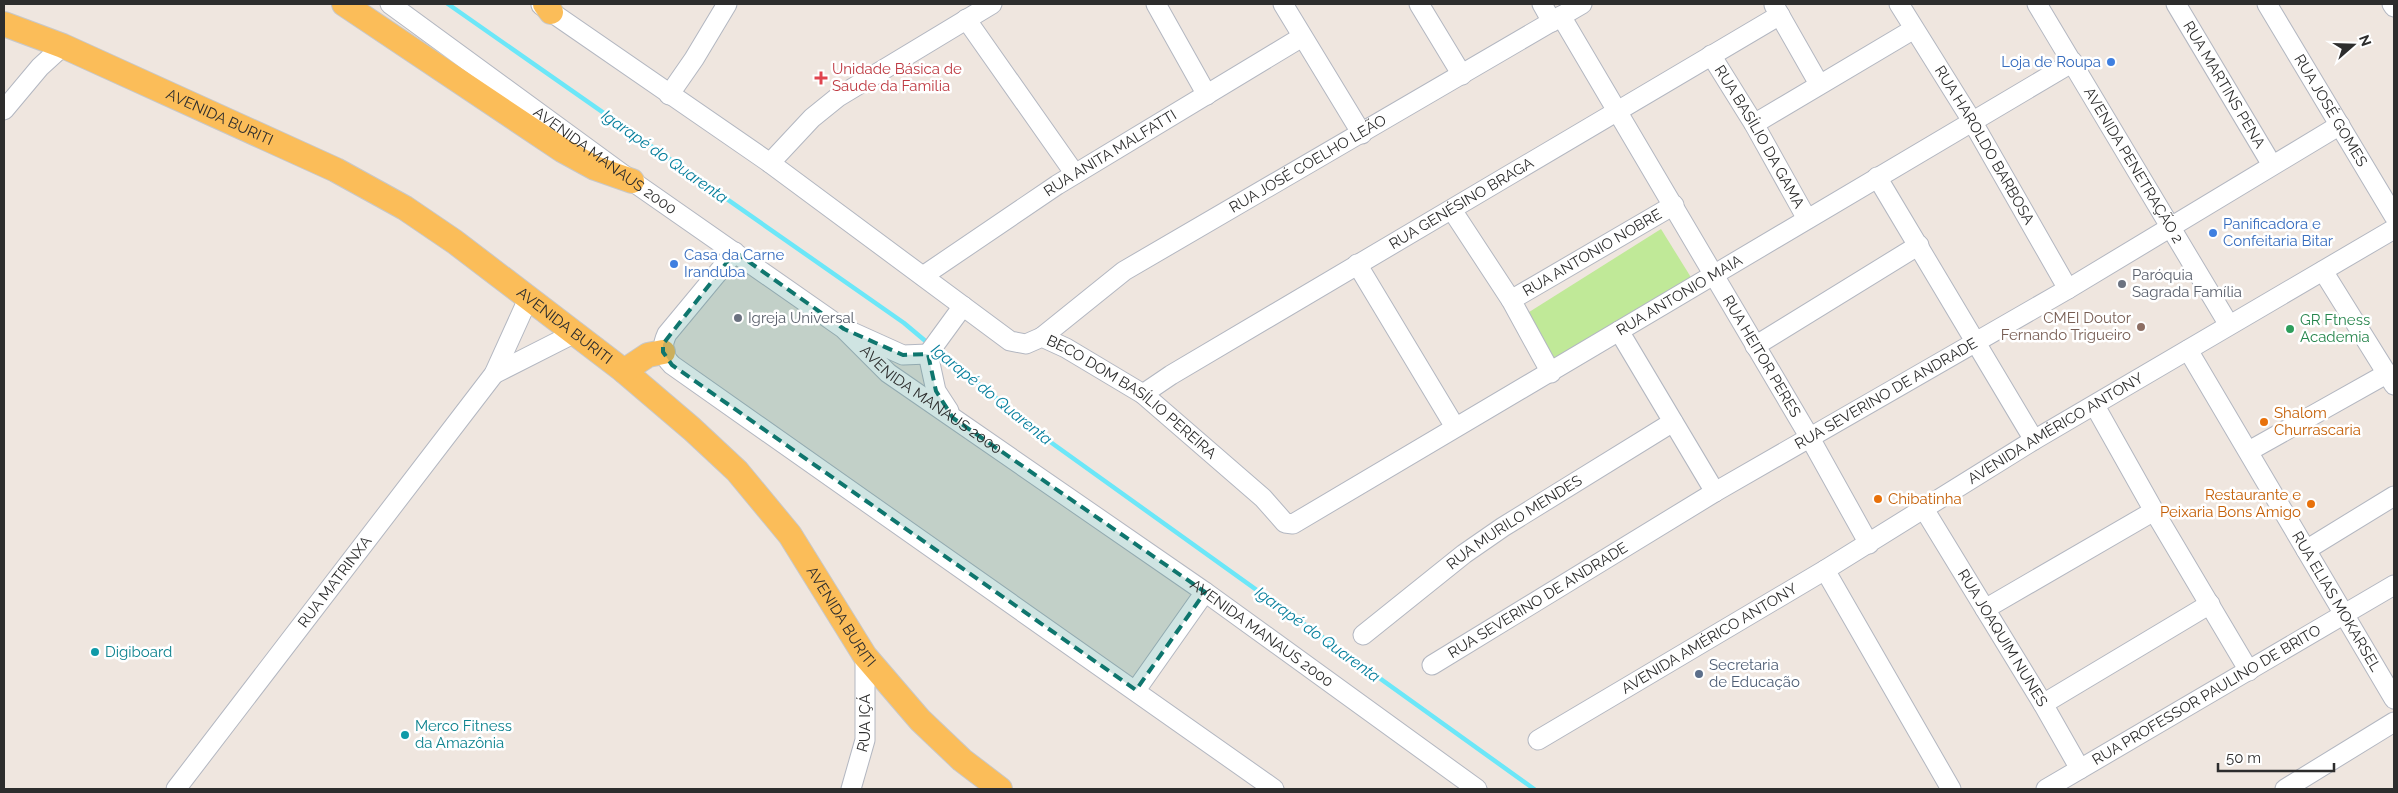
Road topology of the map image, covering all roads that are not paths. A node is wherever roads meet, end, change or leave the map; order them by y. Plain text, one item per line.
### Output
1 (344, 4) edge
2 (390, 4) edge
3 (727, 4) edge
4 (992, 4) edge
5 (1156, 4) edge
6 (1283, 4) edge
7 (1419, 4) edge
8 (1542, 4) edge
9 (1582, 4) edge
10 (1899, 4) edge
11 (2037, 4) edge
12 (2177, 4) edge
13 (2267, 4) edge
14 (2392, 4) edge
15 (545, 7) edge
16 (2394, 7) edge
17 (1777, 9) edge
18 (966, 19) junction
19 (1557, 19) junction
20 (4, 24) edge
21 (1914, 29) junction
22 (1302, 36) junction
23 (63, 46) junction
24 (1711, 55) junction
25 (2073, 62) junction
26 (1462, 75) junction
27 (1819, 84) junction
28 (669, 95) junction
29 (1207, 95) junction
30 (4, 110) edge
31 (1617, 112) junction
32 (1972, 121) junction
33 (1754, 124) junction
34 (2340, 125) junction
35 (1362, 134) junction
36 (770, 163) junction
37 (2272, 165) junction
38 (1074, 174) junction
39 (1877, 177) junction
40 (632, 181) junction
41 (1674, 205) junction
42 (1452, 210) junction
43 (2394, 216) edge
44 (1807, 219) junction
45 (2171, 228) junction
46 (2394, 229) edge
47 (1919, 246) junction
48 (735, 252) junction
49 (1357, 264) junction
50 (2323, 270) junction
51 (1714, 274) junction
52 (923, 276) junction
53 (2068, 289) junction
54 (528, 299) junction
55 (1511, 300) junction
56 (958, 313) junction
57 (2229, 325) junction
58 (844, 328) junction
59 (1619, 331) junction
60 (572, 334) junction
61 (1042, 337) junction
62 (1975, 342) junction
63 (1755, 346) junction
64 (2188, 350) junction
65 (930, 351) junction
66 (663, 352) junction
67 (624, 371) junction
68 (1551, 373) junction
69 (494, 374) junction
70 (2391, 379) edge
71 (1143, 394) junction
72 (2094, 406) junction
73 (953, 418) junction
74 (1673, 422) junction
75 (1455, 427) junction
76 (1810, 438) junction
77 (2034, 440) junction
78 (2249, 451) junction
79 (1715, 492) junction
80 (2394, 496) edge
81 (1924, 509) junction
82 (2154, 511) junction
83 (1285, 523) joint
84 (1869, 544) junction
85 (2306, 550) junction
86 (1825, 570) junction
87 (2394, 585) edge
88 (1205, 592) junction
89 (2210, 604) junction
90 (1985, 609) junction
91 (2345, 615) junction
92 (1363, 636) dead end
93 (865, 656) junction
94 (1432, 665) dead end
95 (2250, 671) junction
96 (1136, 690) junction
97 (2394, 699) edge
98 (2043, 704) junction
99 (2394, 722) edge
100 (1538, 740) dead end
101 (2080, 769) junction
102 (176, 789) edge
103 (851, 789) edge
104 (1000, 789) edge
105 (1274, 789) edge
106 (1477, 789) edge
107 (1951, 789) edge
108 (2046, 789) edge
109 (2285, 789) edge

1 - 40 main road
2 - 40 street, AVENIDA MANAUS 2000
3 - 28 street
4 - 18 street
5 - 29 street
6 - 22 street
7 - 26 street
8 - 19 street, RUA HEITOR PERES
9 - 19 street, RUA JOSÉ COELHO LEÃO
10 - 21 street, RUA HAROLDO BARBOSA
11 - 25 street, AVENIDA PENETRAÇÃO 2
12 - 37 street, RUA MARTINS PENA
13 - 34 street, RUA JOSÉ GOMES
14 - 16 street
15 - 28 street
17 - 24 street, RUA GENÉSINO BRAGA
17 - 27 street
18 - 36 street
18 - 38 street
19 - 26 street, RUA JOSÉ COELHO LEÃO
19 - 31 street, RUA HEITOR PERES
20 - 23 main road, AVENIDA BURITI
21 - 27 street
21 - 32 street, RUA HAROLDO BARBOSA
22 - 29 street, RUA ANITA MALFATTI
22 - 35 street
23 - 30 street
23 - 54 main road, AVENIDA BURITI
24 - 31 street, RUA GENÉSINO BRAGA
24 - 33 street, RUA BASÍLIO DA GAMA
25 - 32 street, RUA ANTONIO MAIA
25 - 45 street, AVENIDA PENETRAÇÃO 2
26 - 35 street, RUA JOSÉ COELHO LEÃO
27 - 33 street
28 - 36 street
29 - 38 street, RUA ANITA MALFATTI
31 - 41 street, RUA HEITOR PERES
31 - 42 street, RUA GENÉSINO BRAGA
32 - 39 street, RUA ANTONIO MAIA
32 - 53 street, RUA HAROLDO BARBOSA
33 - 44 street, RUA BASÍLIO DA GAMA
34 - 37 street, RUA SEVERINO DE ANDRADE
34 - 43 street, RUA JOSÉ GOMES
35 - 61 street, RUA JOSÉ COELHO LEÃO
36 - 52 street
37 - 45 street, RUA SEVERINO DE ANDRADE
38 - 52 street, RUA ANITA MALFATTI
39 - 44 street, RUA ANTONIO MAIA
39 - 47 street
40 - 48 street, AVENIDA MANAUS 2000
41 - 51 street, RUA HEITOR PERES
41 - 55 street, RUA ANTONIO NOBRE
42 - 49 street, RUA GENÉSINO BRAGA
42 - 55 street
44 - 51 street, RUA ANTONIO MAIA
45 - 53 street, RUA SEVERINO DE ANDRADE
45 - 57 street, AVENIDA PENETRAÇÃO 2
46 - 50 street, AVENIDA AMÉRICO ANTONY
47 - 62 street
47 - 63 street
48 - 58 street, AVENIDA MANAUS 2000
48 - 66 street
49 - 71 street, RUA GENÉSINO BRAGA
49 - 75 street
50 - 57 street, AVENIDA AMÉRICO ANTONY
50 - 70 street
51 - 59 street, RUA ANTONIO MAIA
51 - 63 street, RUA HEITOR PERES
52 - 56 street
53 - 62 street, RUA SEVERINO DE ANDRADE
54 - 60 main road, AVENIDA BURITI
54 - 69 street, RUA MATRINXA
55 - 68 street
56 - 61 street, BECO DOM BASÍLIO PEREIRA
56 - 65 street
57 - 64 street, AVENIDA AMÉRICO ANTONY
58 - 65 street
58 - 73 street, AVENIDA MANAUS 2000
59 - 68 street, RUA ANTONIO MAIA
59 - 74 street
60 - 67 main road, AVENIDA BURITI
60 - 69 street, RUA MATRINXA
61 - 71 street, BECO DOM BASÍLIO PEREIRA
62 - 76 street, RUA SEVERINO DE ANDRADE
62 - 77 street
63 - 76 street, RUA HEITOR PERES
64 - 72 street, AVENIDA AMÉRICO ANTONY
64 - 78 street, RUA ELIAS MOKARSEL
65 - 73 street
66 - 67 main road
66 - 96 street
67 - 93 main road, AVENIDA BURITI
68 - 75 street, RUA ANTONIO MAIA
69 - 102 street, RUA MATRINXA
70 - 78 street
71 - 83 street, BECO DOM BASÍLIO PEREIRA
72 - 77 street, AVENIDA AMÉRICO ANTONY
72 - 82 street
73 - 88 street, AVENIDA MANAUS 2000
74 - 79 street
74 - 92 street, RUA MURILO MENDES
75 - 83 street, RUA ANTONIO MAIA
76 - 79 street, RUA SEVERINO DE ANDRADE
76 - 84 street, RUA HEITOR PERES
77 - 81 street, AVENIDA AMÉRICO ANTONY
78 - 85 street, RUA ELIAS MOKARSEL
79 - 94 street, RUA SEVERINO DE ANDRADE
80 - 85 street
81 - 84 street, AVENIDA AMÉRICO ANTONY
81 - 90 street, RUA JOAQUIM NUNES
82 - 89 street
82 - 90 street
84 - 86 street, AVENIDA AMÉRICO ANTONY
85 - 91 street, RUA ELIAS MOKARSEL
86 - 100 street, AVENIDA AMÉRICO ANTONY
86 - 107 street
87 - 91 street, RUA PROFESSOR PAULINO DE BRITO
88 - 96 street
88 - 106 street, AVENIDA MANAUS 2000
89 - 95 street
89 - 98 street
90 - 98 street, RUA JOAQUIM NUNES
91 - 95 street, RUA PROFESSOR PAULINO DE BRITO
91 - 97 street, RUA ELIAS MOKARSEL
93 - 103 street, RUA IÇÁ
93 - 104 main road, AVENIDA BURITI
95 - 101 street, RUA PROFESSOR PAULINO DE BRITO
96 - 105 street
98 - 101 street, RUA JOAQUIM NUNES
99 - 109 street
101 - 108 street, RUA PROFESSOR PAULINO DE BRITO

